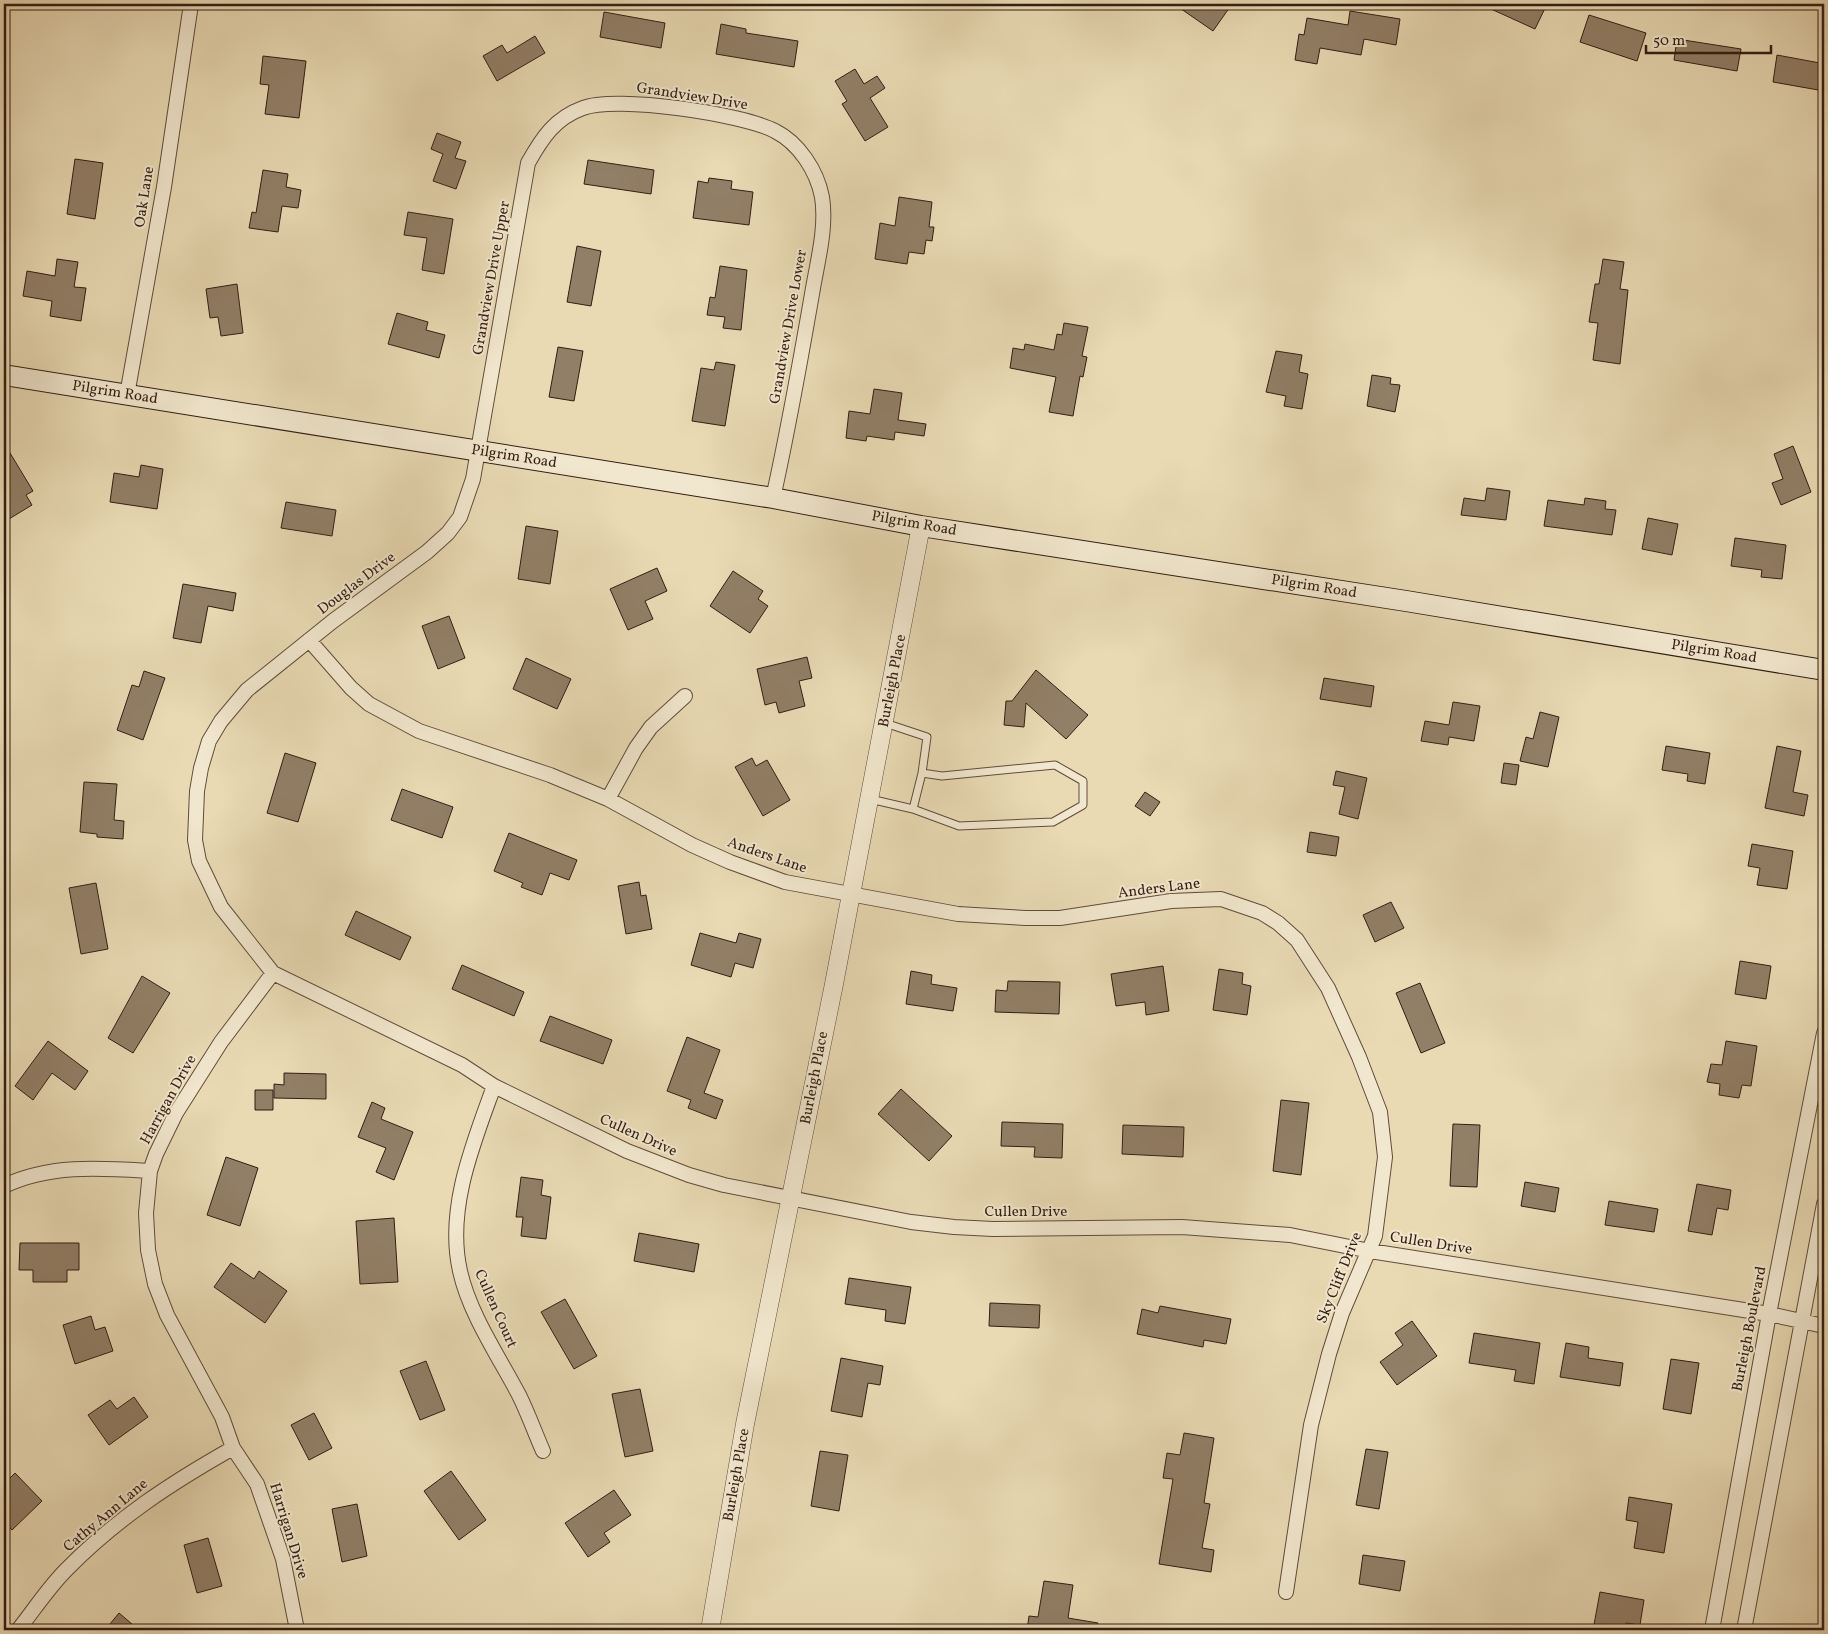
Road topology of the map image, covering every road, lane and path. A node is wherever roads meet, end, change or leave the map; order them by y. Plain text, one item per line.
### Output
1 (191, 4) edge
2 (559, 120) joint
3 (809, 163) joint
4 (4, 375) edge
5 (128, 395) junction
6 (477, 451) junction
7 (773, 498) junction
8 (921, 526) junction
9 (310, 640) junction
10 (1824, 670) edge
11 (685, 696) dead end
12 (885, 722) junction
13 (922, 773) junction
14 (870, 798) junction
15 (608, 799) junction
16 (912, 809) junction
17 (851, 895) junction
18 (1268, 916) joint
19 (273, 973) junction
20 (1824, 1033) edge
21 (494, 1086) junction
22 (150, 1171) junction
23 (4, 1186) edge
24 (789, 1199) junction
25 (1824, 1204) edge
26 (1370, 1251) junction
27 (1769, 1314) junction
28 (1801, 1320) junction
29 (1824, 1326) edge
30 (232, 1448) junction
31 (543, 1451) dead end
32 (1286, 1592) dead end
33 (18, 1630) edge
34 (297, 1630) edge
35 (710, 1630) edge
36 (1712, 1630) edge
37 (1744, 1630) edge

1 - 5 street, Oak Lane
2 - 3 street, Grandview Drive
2 - 6 street, Grandview Drive Upper
3 - 7 street, Grandview Drive Lower
4 - 5 main road, Pilgrim Road
5 - 6 main road, Pilgrim Road
6 - 7 main road, Pilgrim Road
6 - 9 street, Douglas Drive
7 - 8 main road, Pilgrim Road
8 - 10 main road, Pilgrim Road
8 - 12 street, Burleigh Place
9 - 15 street, Anders Lane
9 - 19 street, Douglas Drive
11 - 15 street
12 - 13 lane
12 - 14 street, Burleigh Place
13 - 16 lane
13 - 16 lane
14 - 16 lane
14 - 17 street, Burleigh Place
15 - 17 street, Anders Lane
17 - 18 street, Anders Lane
17 - 24 street, Burleigh Place
18 - 26 street, Sky Cliff Drive
19 - 21 street, Cullen Drive
19 - 22 street, Harrigan Drive
20 - 27 street, Burleigh Boulevard
21 - 24 street, Cullen Drive
21 - 31 street, Cullen Court
22 - 23 street
22 - 30 street, Harrigan Drive
24 - 26 street, Cullen Drive
24 - 35 street, Burleigh Place
25 - 28 street
26 - 27 street, Cullen Drive
26 - 32 street, Sky Cliff Drive
27 - 28 street, Cullen Drive
27 - 36 street, Burleigh Boulevard
28 - 29 street, Cullen Drive
28 - 37 street
30 - 33 street, Cathy Ann Lane
30 - 34 street, Harrigan Drive

